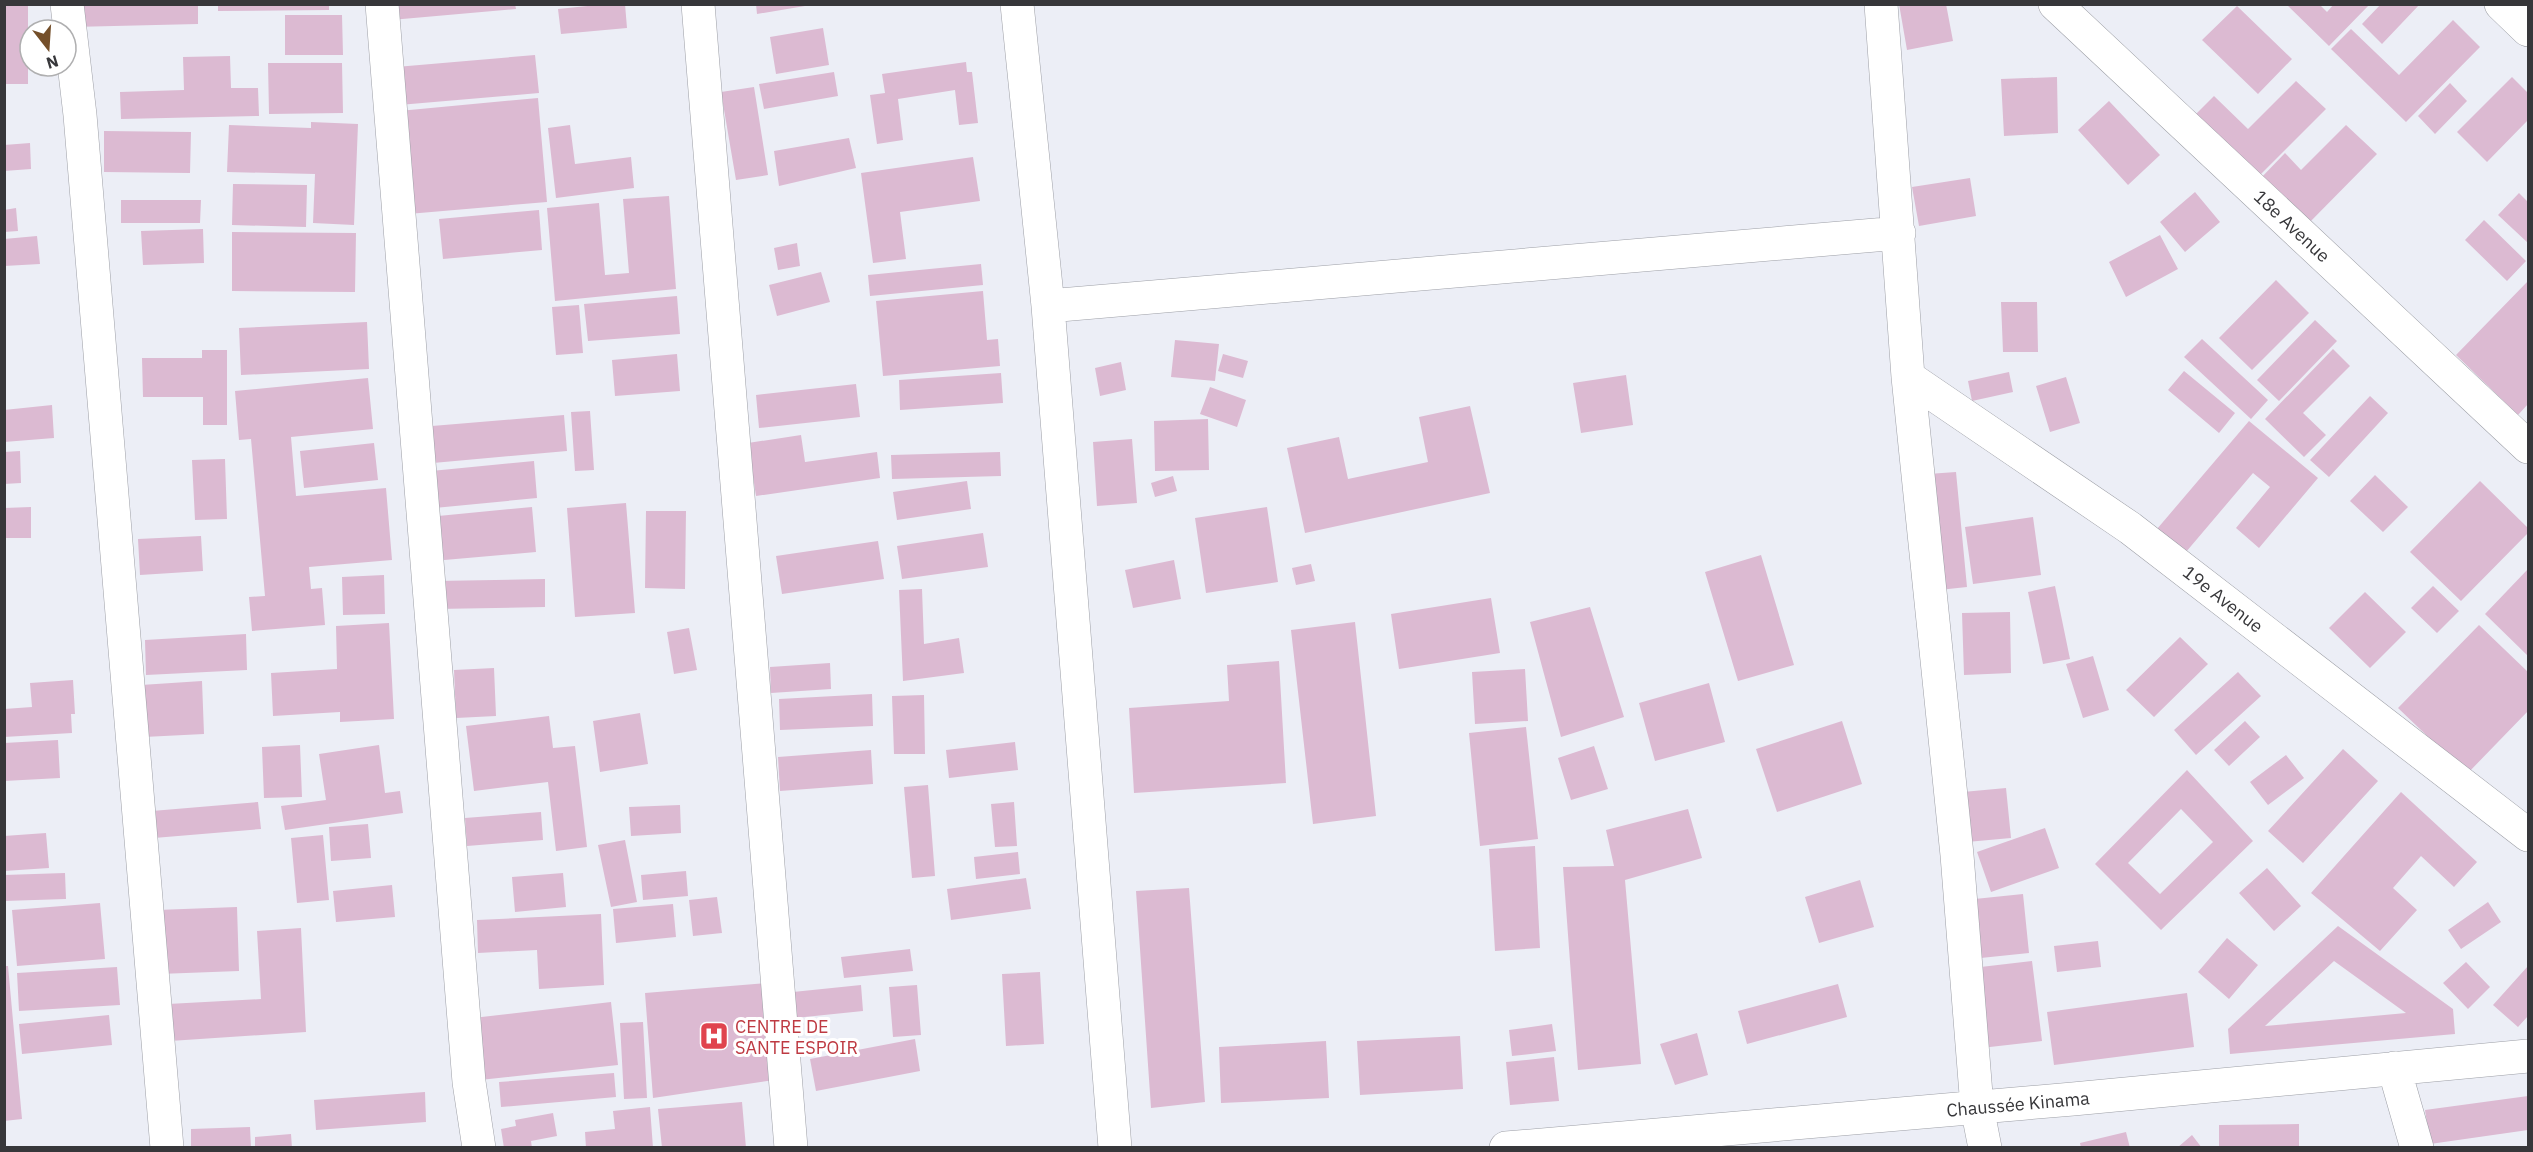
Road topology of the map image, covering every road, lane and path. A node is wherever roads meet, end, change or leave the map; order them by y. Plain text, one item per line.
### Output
1 (67, 4) edge
2 (382, 4) edge
3 (698, 4) edge
4 (1017, 4) edge
5 (1881, 4) edge
6 (2055, 4) edge
7 (2501, 4) edge
8 (2529, 30) edge
9 (1899, 232) junction
10 (1048, 306) junction
11 (1908, 376) junction
12 (2529, 447) edge
13 (2529, 835) edge
14 (2529, 1056) edge
15 (2394, 1068) junction
16 (1977, 1107) junction
17 (167, 1148) edge
18 (479, 1148) edge
19 (791, 1148) edge
20 (1115, 1148) edge
21 (1506, 1148) edge
22 (1985, 1148) edge
23 (2417, 1148) edge

1 - 17 street
2 - 18 street
3 - 19 street
4 - 10 street
5 - 9 street
6 - 12 street, 18e Avenue
7 - 8 street
9 - 10 street
9 - 11 street
10 - 20 street
11 - 13 street, 19e Avenue
11 - 16 street
14 - 15 street, Chaussée Kinama
15 - 16 street, Chaussée Kinama
15 - 23 street
16 - 21 street, Chaussée Kinama
16 - 22 street

